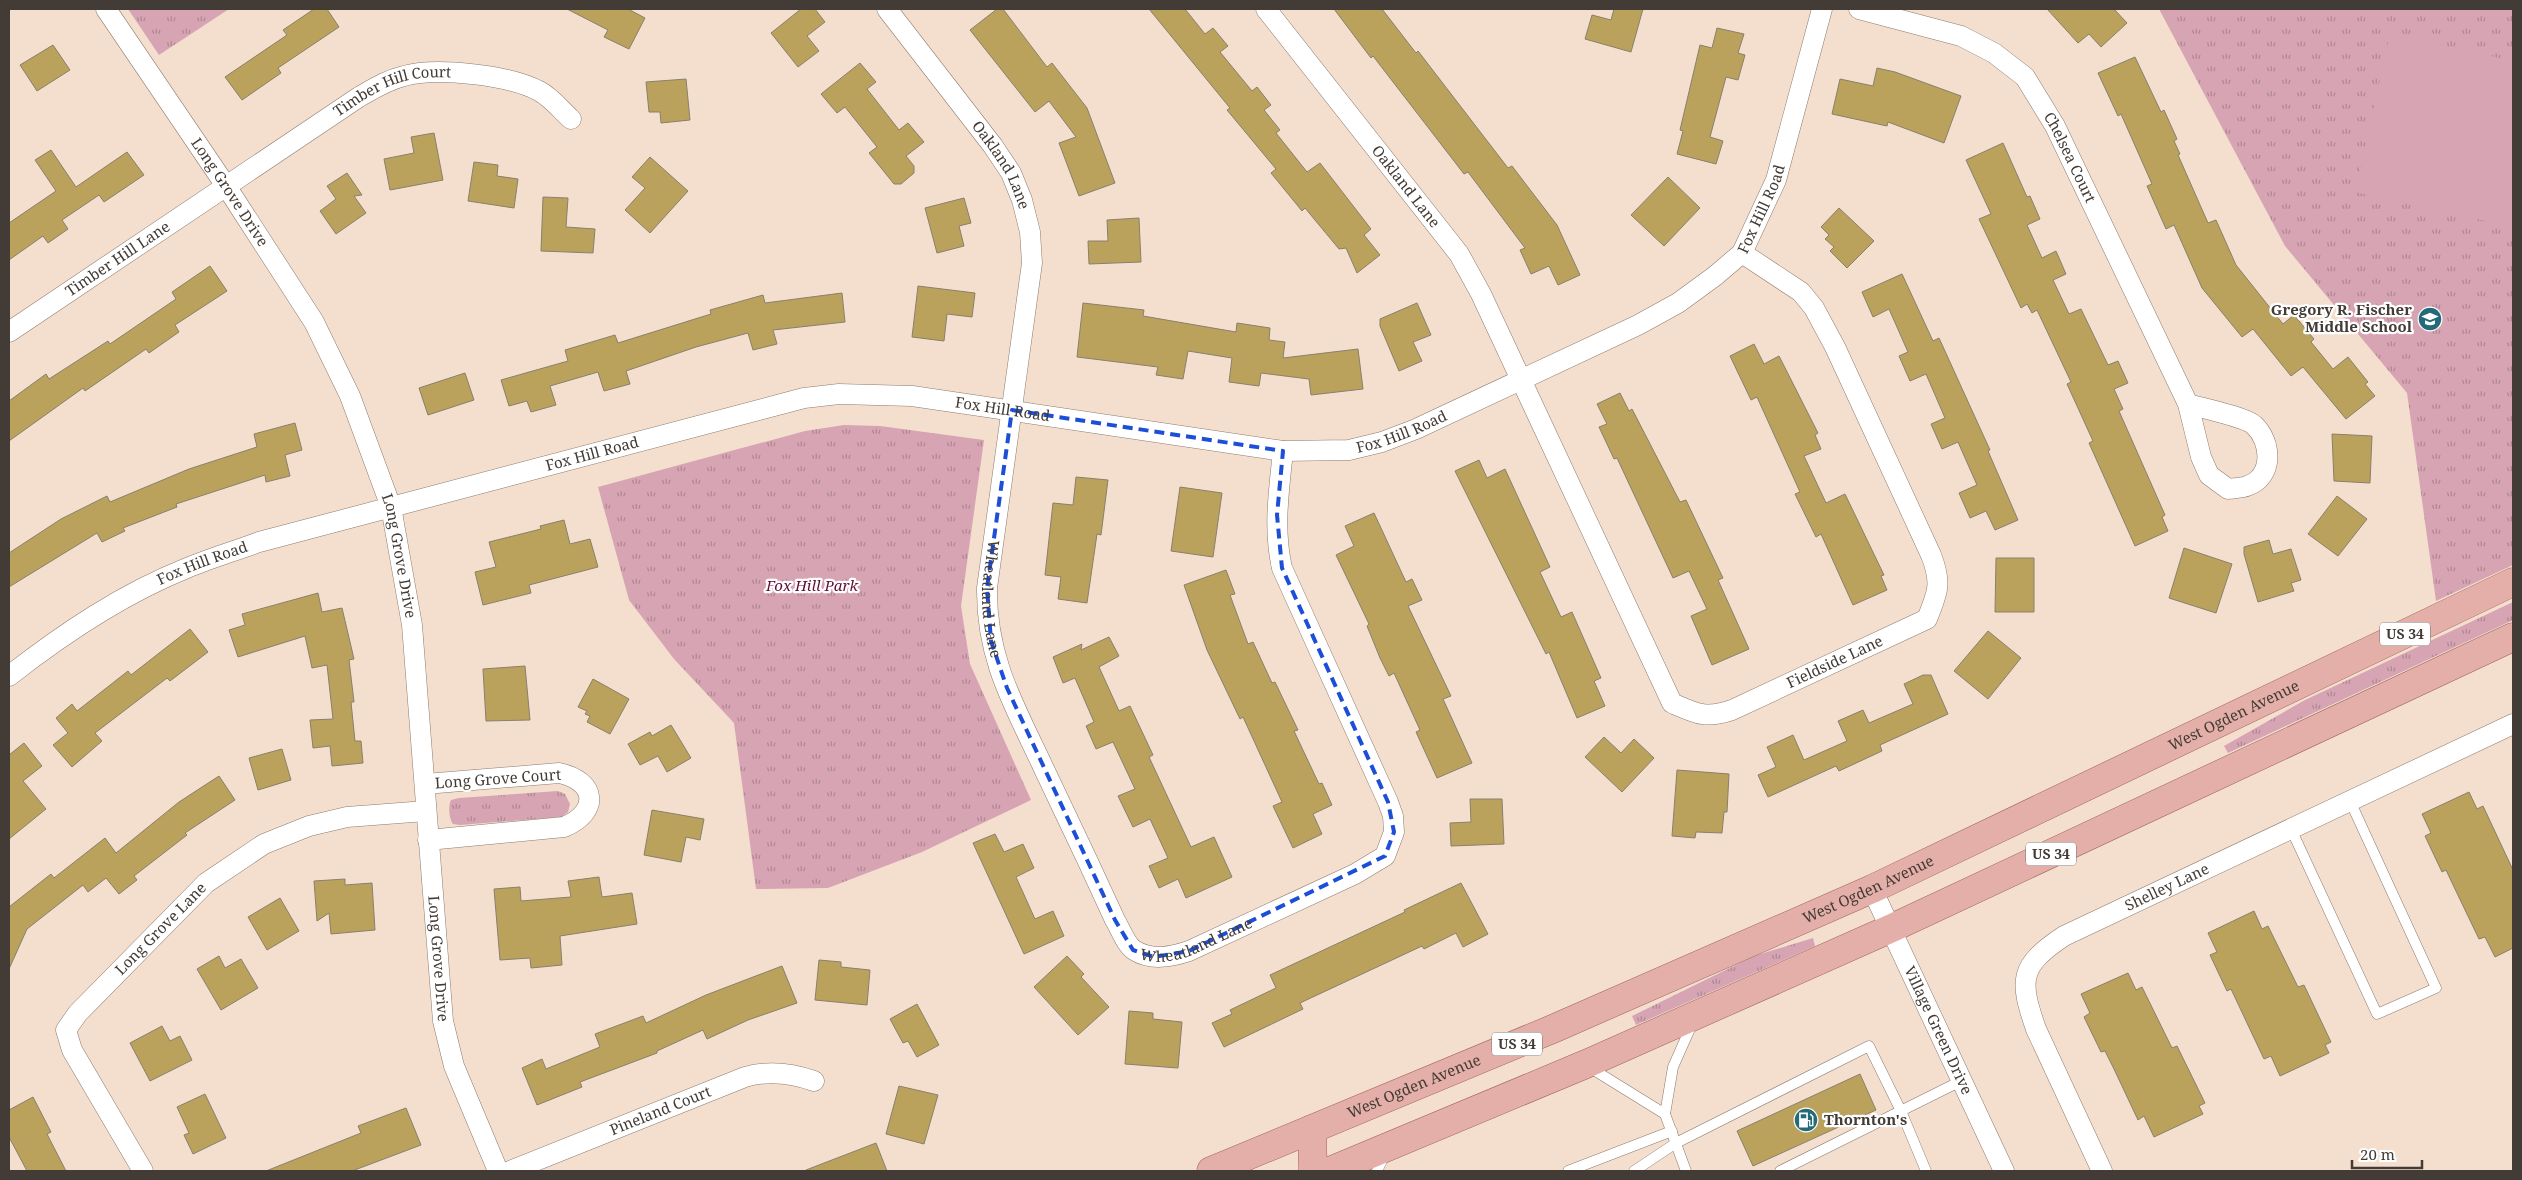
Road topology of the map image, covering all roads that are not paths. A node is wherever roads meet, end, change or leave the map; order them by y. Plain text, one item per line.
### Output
1 (106, 9) edge
2 (887, 9) edge
3 (1266, 9) edge
4 (1822, 9) edge
5 (1859, 9) edge
6 (571, 118) dead end
7 (226, 186) junction
8 (1742, 253) junction
9 (9, 332) edge
10 (1521, 380) junction
11 (2188, 404) junction
12 (1012, 410) junction
13 (1283, 451) junction
14 (391, 507) junction
15 (2513, 582) edge
16 (2513, 637) edge
17 (9, 676) edge
18 (2513, 724) edge
19 (425, 784) junction
20 (2350, 801) junction
21 (426, 811) junction
22 (2291, 829) junction
23 (428, 840) junction
24 (1872, 889) junction
25 (1892, 928) junction
26 (1695, 1017) junction
27 (1586, 1064) junction
28 (1963, 1080) junction
29 (814, 1081) dead end
30 (1901, 1111) junction
31 (1665, 1114) junction
32 (1312, 1129) junction
33 (1672, 1131) junction
34 (1676, 1143) junction
35 (1390, 1146) junction
36 (142, 1171) edge
37 (498, 1171) edge
38 (510, 1171) edge
39 (1211, 1171) edge
40 (1313, 1171) edge
41 (1330, 1171) edge
42 (1377, 1171) edge
43 (1568, 1171) edge
44 (1634, 1171) edge
45 (1686, 1171) edge
46 (1780, 1171) edge
47 (1926, 1171) edge
48 (2004, 1171) edge
49 (2102, 1171) edge

1 - 7 street, Long Grove Drive
2 - 12 street, Oakland Lane
3 - 10 street, Oakland Lane
4 - 8 street, Fox Hill Road
5 - 11 street, Chelsea Court
6 - 7 street, Timber Hill Court
7 - 9 street, Timber Hill Lane
7 - 14 street, Long Grove Drive
8 - 10 street, Fox Hill Road
8 - 10 street, Fieldside Lane
10 - 13 street, Fox Hill Road
11 - 11 street, Chelsea Court
12 - 13 street, Fox Hill Road
12 - 13 street, Wheatland Lane
12 - 14 street, Fox Hill Road
14 - 17 street, Fox Hill Road
14 - 19 street, Long Grove Drive
15 - 24 main road, West Ogden Avenue / US 34
16 - 25 main road, US 34
18 - 20 street, Shelley Lane
19 - 21 street, Long Grove Drive
19 - 23 street, Long Grove Court
20 - 22 street, Shelley Lane
20 - 22 lane
21 - 23 street, Long Grove Drive
21 - 36 street, Long Grove Lane
22 - 49 street, Shelley Lane
23 - 37 street, Long Grove Drive
24 - 25 street, Village Green Drive
24 - 32 main road, West Ogden Avenue / US 34
25 - 26 main road, US 34
25 - 28 street, Village Green Drive
26 - 27 main road, US 34
26 - 31 lane
27 - 31 lane
27 - 35 main road, US 34
28 - 30 lane
28 - 48 street, Village Green Drive
29 - 38 street, Pineland Court
30 - 34 lane
30 - 46 lane
30 - 47 lane
31 - 33 lane
32 - 39 main road, West Ogden Avenue / US 34
32 - 40 main road
33 - 34 lane
33 - 43 lane
34 - 44 lane
34 - 45 lane
35 - 41 main road, US 34
35 - 42 lane

